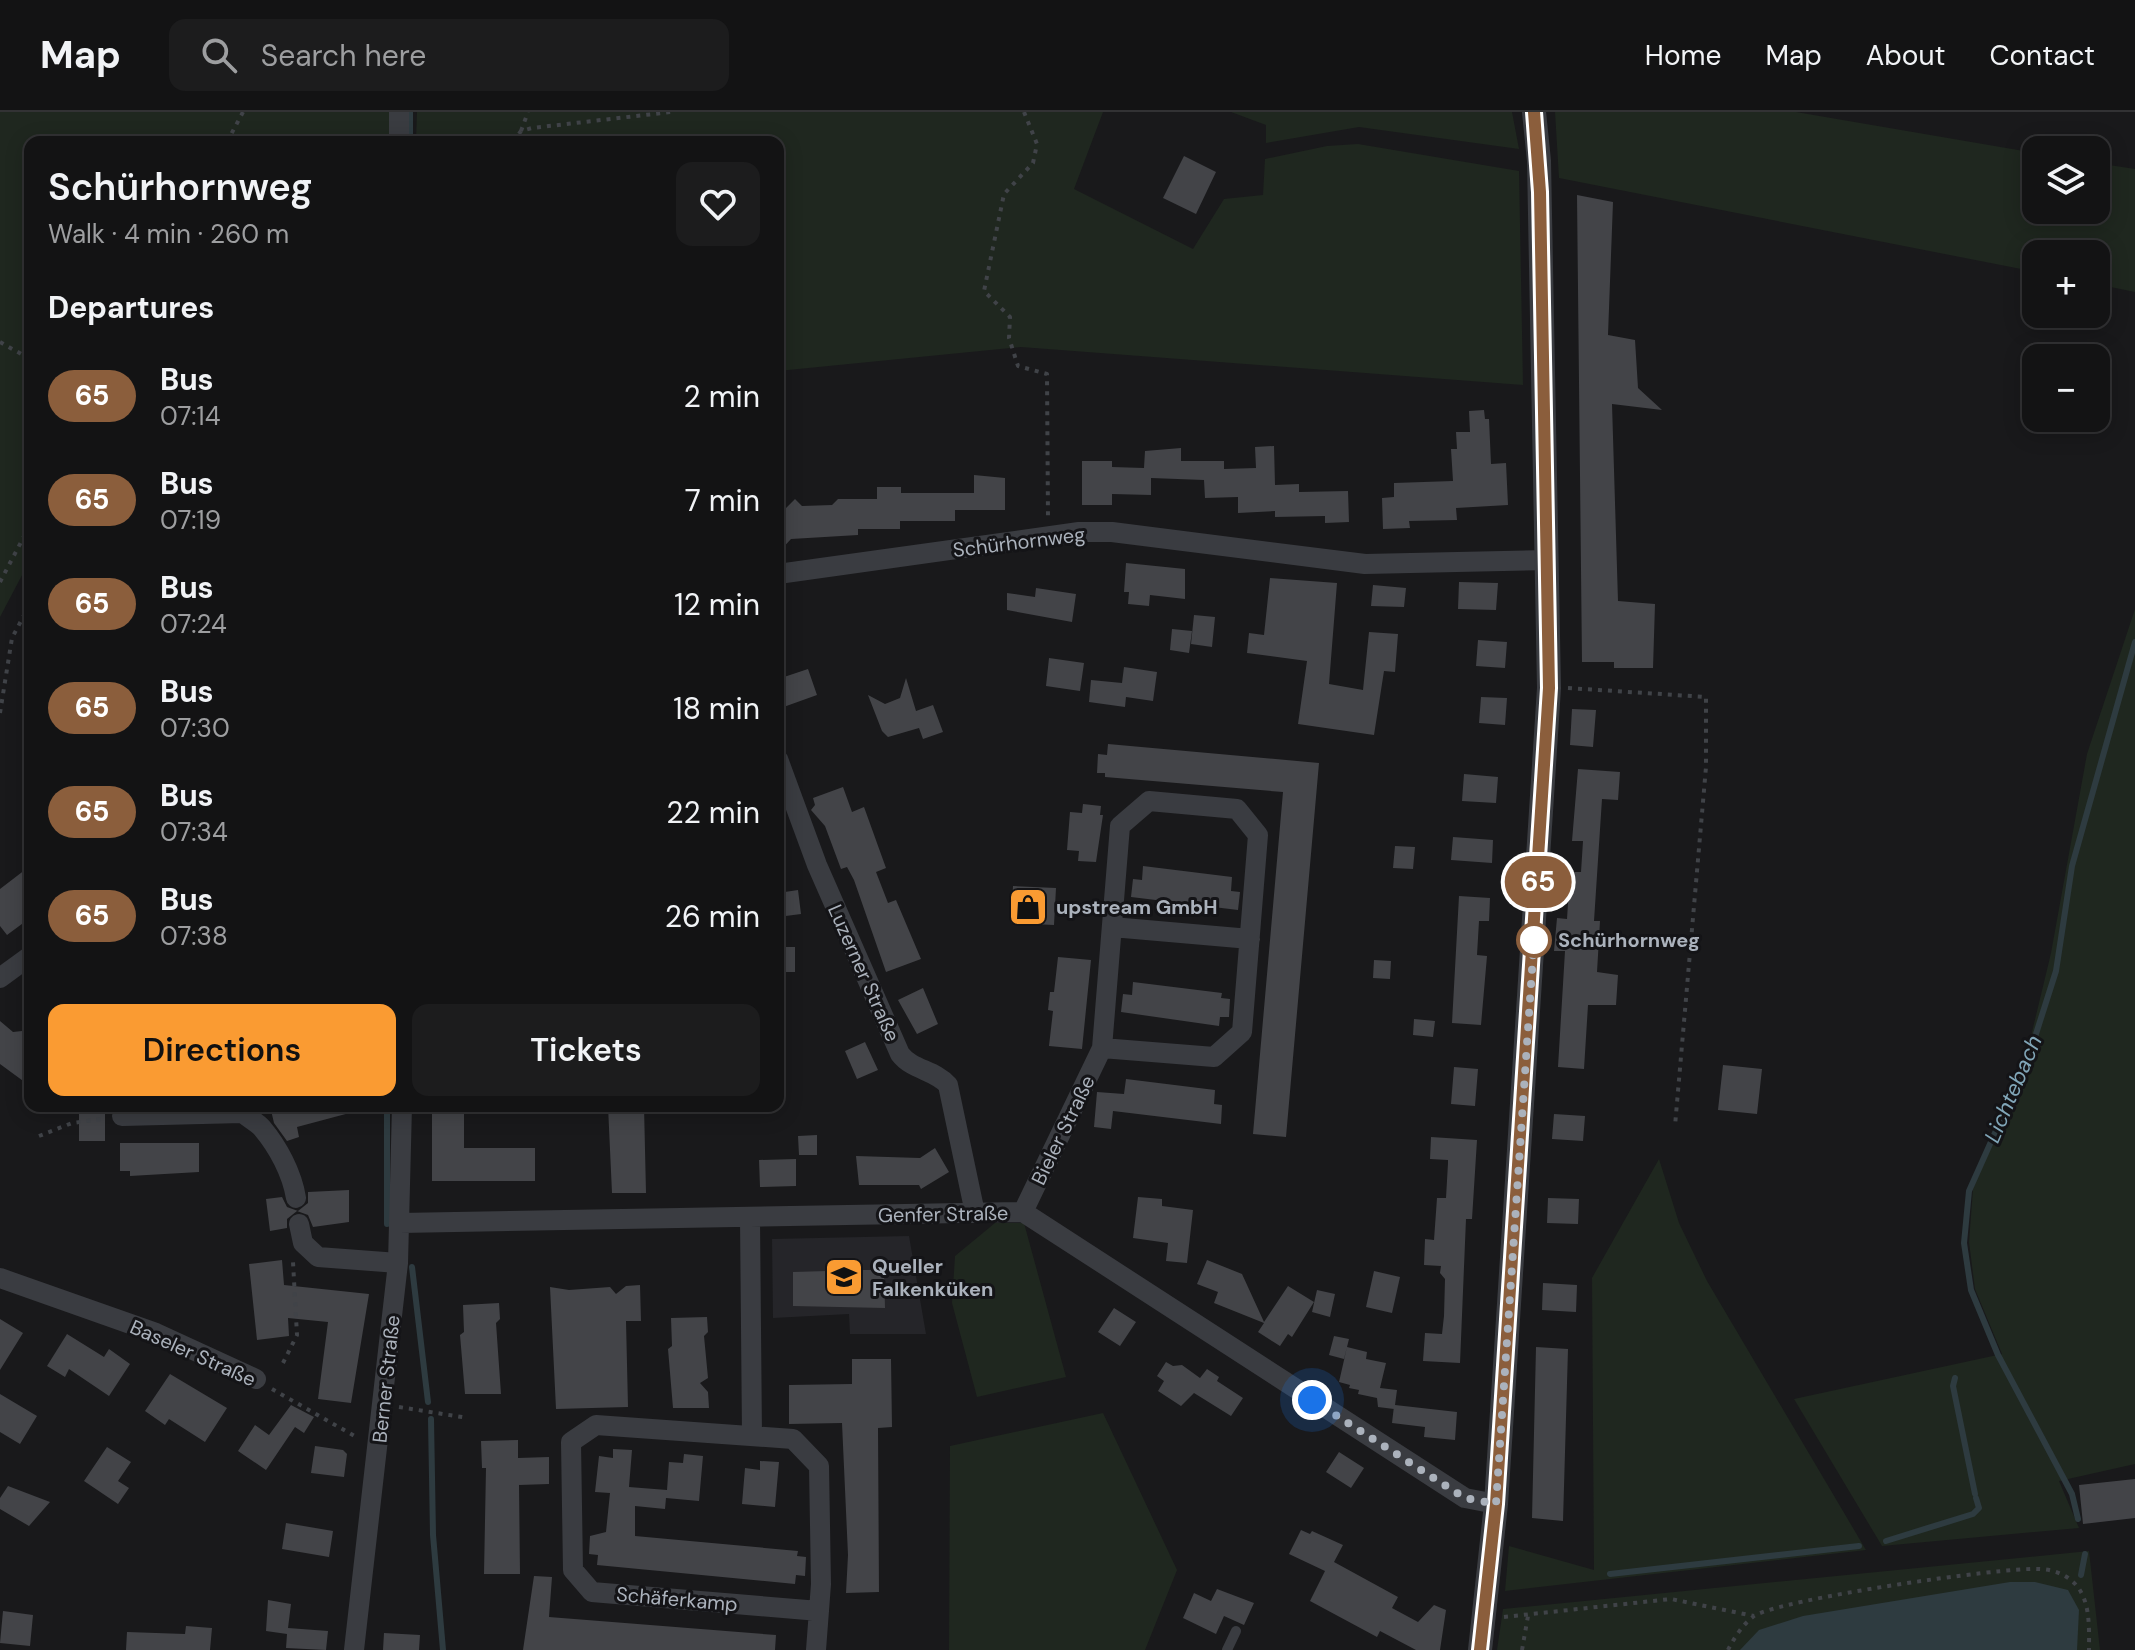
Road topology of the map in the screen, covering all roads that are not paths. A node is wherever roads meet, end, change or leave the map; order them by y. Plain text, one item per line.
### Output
1 (399, 112) edge
2 (1534, 112) edge
3 (399, 136) edge
4 (1548, 560) junction
5 (784, 573) edge
6 (784, 775) edge
7 (1112, 927) junction
8 (1250, 939) junction
9 (24, 960) edge
10 (0, 978) edge
11 (1102, 1048) junction
12 (201, 1112) edge
13 (243, 1112) edge
14 (402, 1112) edge
15 (122, 1116) road end
16 (296, 1198) dead end
17 (1023, 1212) junction
18 (975, 1213) junction
19 (750, 1219) junction
20 (400, 1223) junction
21 (301, 1234) road end
22 (398, 1263) junction
23 (0, 1278) edge
24 (256, 1379) road end
25 (752, 1436) junction
26 (1496, 1504) junction
27 (819, 1611) junction
28 (1236, 1631) dead end
29 (354, 1650) edge
30 (816, 1650) edge
31 (1227, 1650) edge
32 (1480, 1650) edge

1 - 3 street
2 - 4 street
4 - 5 street, Schürhornweg
4 - 26 street
6 - 18 street, Luzerner Straße
7 - 8 street
7 - 8 street, Bieler Straße
7 - 11 street, Bieler Straße
8 - 11 street, Bieler Straße
9 - 10 street
11 - 17 street, Bieler Straße
12 - 15 street
13 - 16 street
14 - 20 street, Berner Straße
17 - 18 street, Genfer Straße
17 - 26 street, Genfer Straße
18 - 19 street, Genfer Straße
19 - 20 street, Genfer Straße
19 - 25 street
20 - 22 street, Berner Straße
21 - 22 street
22 - 29 street, Berner Straße
23 - 24 street, Baseler Straße
25 - 27 street, Schäferkamp
25 - 27 street, Schäferkamp
26 - 32 street
27 - 30 street, Schäferkamp
28 - 31 lane

